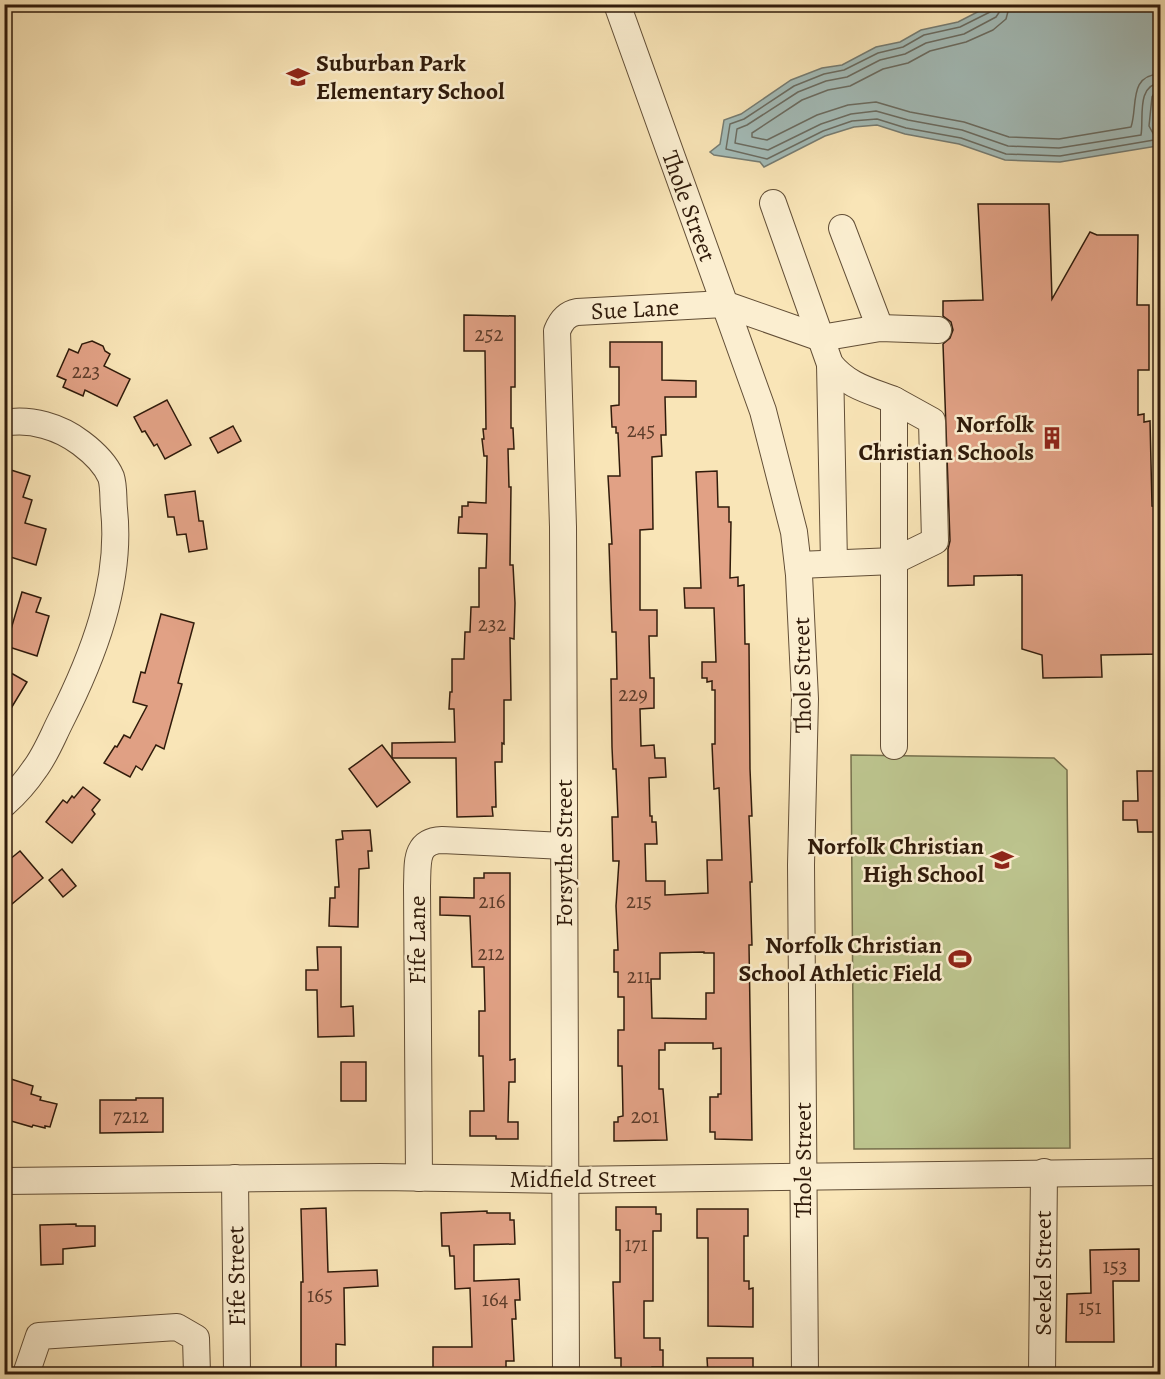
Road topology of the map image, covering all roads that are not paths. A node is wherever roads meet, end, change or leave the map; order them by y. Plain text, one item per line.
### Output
1 (617, 4) edge
2 (773, 203) dead end
3 (842, 228) dead end
4 (724, 304) junction
5 (880, 328) junction
6 (938, 330) dead end
7 (556, 331) joint
8 (821, 339) junction
9 (830, 364) junction
10 (894, 400) junction
11 (4, 423) edge
12 (894, 561) junction
13 (834, 563) junction
14 (798, 565) junction
15 (894, 746) dead end
16 (4, 804) edge
17 (564, 846) junction
18 (1044, 1172) junction
19 (1161, 1172) edge
20 (804, 1176) junction
21 (235, 1178) junction
22 (419, 1178) junction
23 (565, 1180) junction
24 (4, 1181) edge
25 (26, 1374) edge
26 (197, 1374) edge
27 (237, 1374) edge
28 (566, 1374) edge
29 (805, 1374) edge
30 (1042, 1374) edge

1 - 4 street, Thole Street
2 - 8 street
3 - 5 street
4 - 7 street, Sue Lane
4 - 8 street
4 - 14 street, Thole Street
5 - 6 street
5 - 8 street
7 - 17 street, Forsythe Street
8 - 9 street
9 - 10 street
9 - 13 street
10 - 12 street
10 - 12 street
11 - 16 street
12 - 13 street
12 - 15 street
13 - 14 street
14 - 20 street, Thole Street
17 - 22 street, Fife Lane
17 - 23 street, Forsythe Street
18 - 19 street, Midfield Street
18 - 20 street, Midfield Street
18 - 30 street, Seekel Street
20 - 23 street, Midfield Street
20 - 29 street, Thole Street
21 - 22 street, Midfield Street
21 - 24 street, Midfield Street
21 - 27 street, Fife Street
22 - 23 street, Midfield Street
23 - 28 street, Forsythe Street
25 - 26 street

